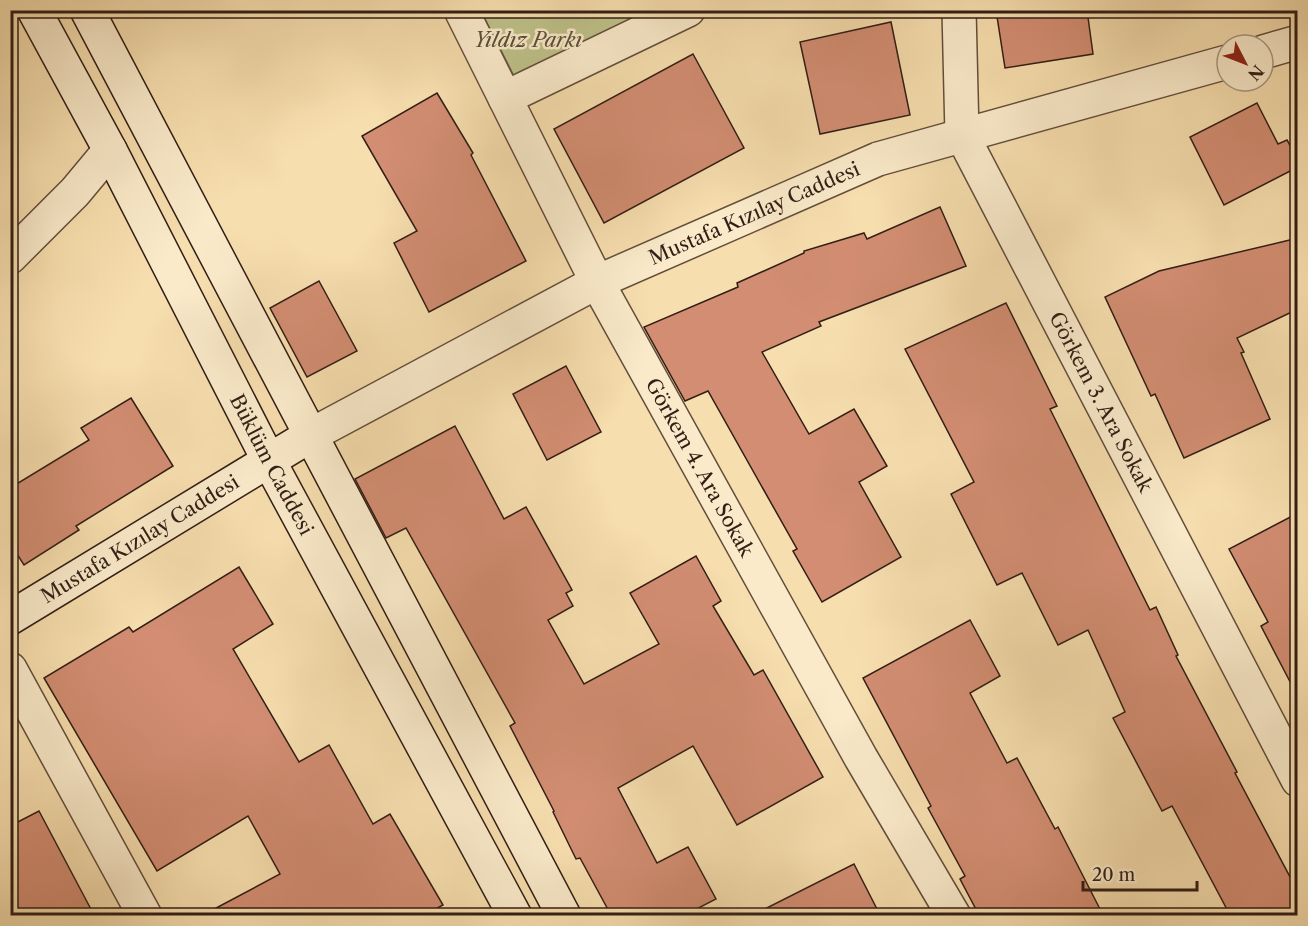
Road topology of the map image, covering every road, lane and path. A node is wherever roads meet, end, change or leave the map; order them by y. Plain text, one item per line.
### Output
1 (34, 10) edge
2 (87, 10) edge
3 (461, 10) edge
4 (688, 10) edge
5 (959, 10) edge
6 (1298, 42) edge
7 (1275, 49) edge
8 (1215, 65) edge
9 (505, 98) junction
10 (962, 135) junction
11 (110, 150) junction
12 (10, 257) edge
13 (597, 282) junction
14 (311, 435) junction
15 (269, 460) junction
16 (10, 618) edge
17 (10, 669) edge
18 (1298, 780) edge
19 (145, 915) edge
20 (515, 915) edge
21 (564, 915) edge
22 (954, 915) edge

1 - 11 street, Büklüm Caddesi
2 - 14 street
3 - 9 street, Görkem 4. Ara Sokak
4 - 9 street
5 - 10 street, Görkem 3. Ara Sokak
6 - 7 street
8 - 10 street, Mustafa Kızılay Caddesi
9 - 13 street, Görkem 4. Ara Sokak
10 - 13 street, Mustafa Kızılay Caddesi
10 - 18 street, Görkem 3. Ara Sokak
11 - 12 street
11 - 15 street, Büklüm Caddesi
13 - 14 street, Mustafa Kızılay Caddesi
13 - 22 street, Görkem 4. Ara Sokak
14 - 15 street, Mustafa Kızılay Caddesi
14 - 21 street
15 - 16 street, Mustafa Kızılay Caddesi
15 - 20 street, Büklüm Caddesi
17 - 19 street

